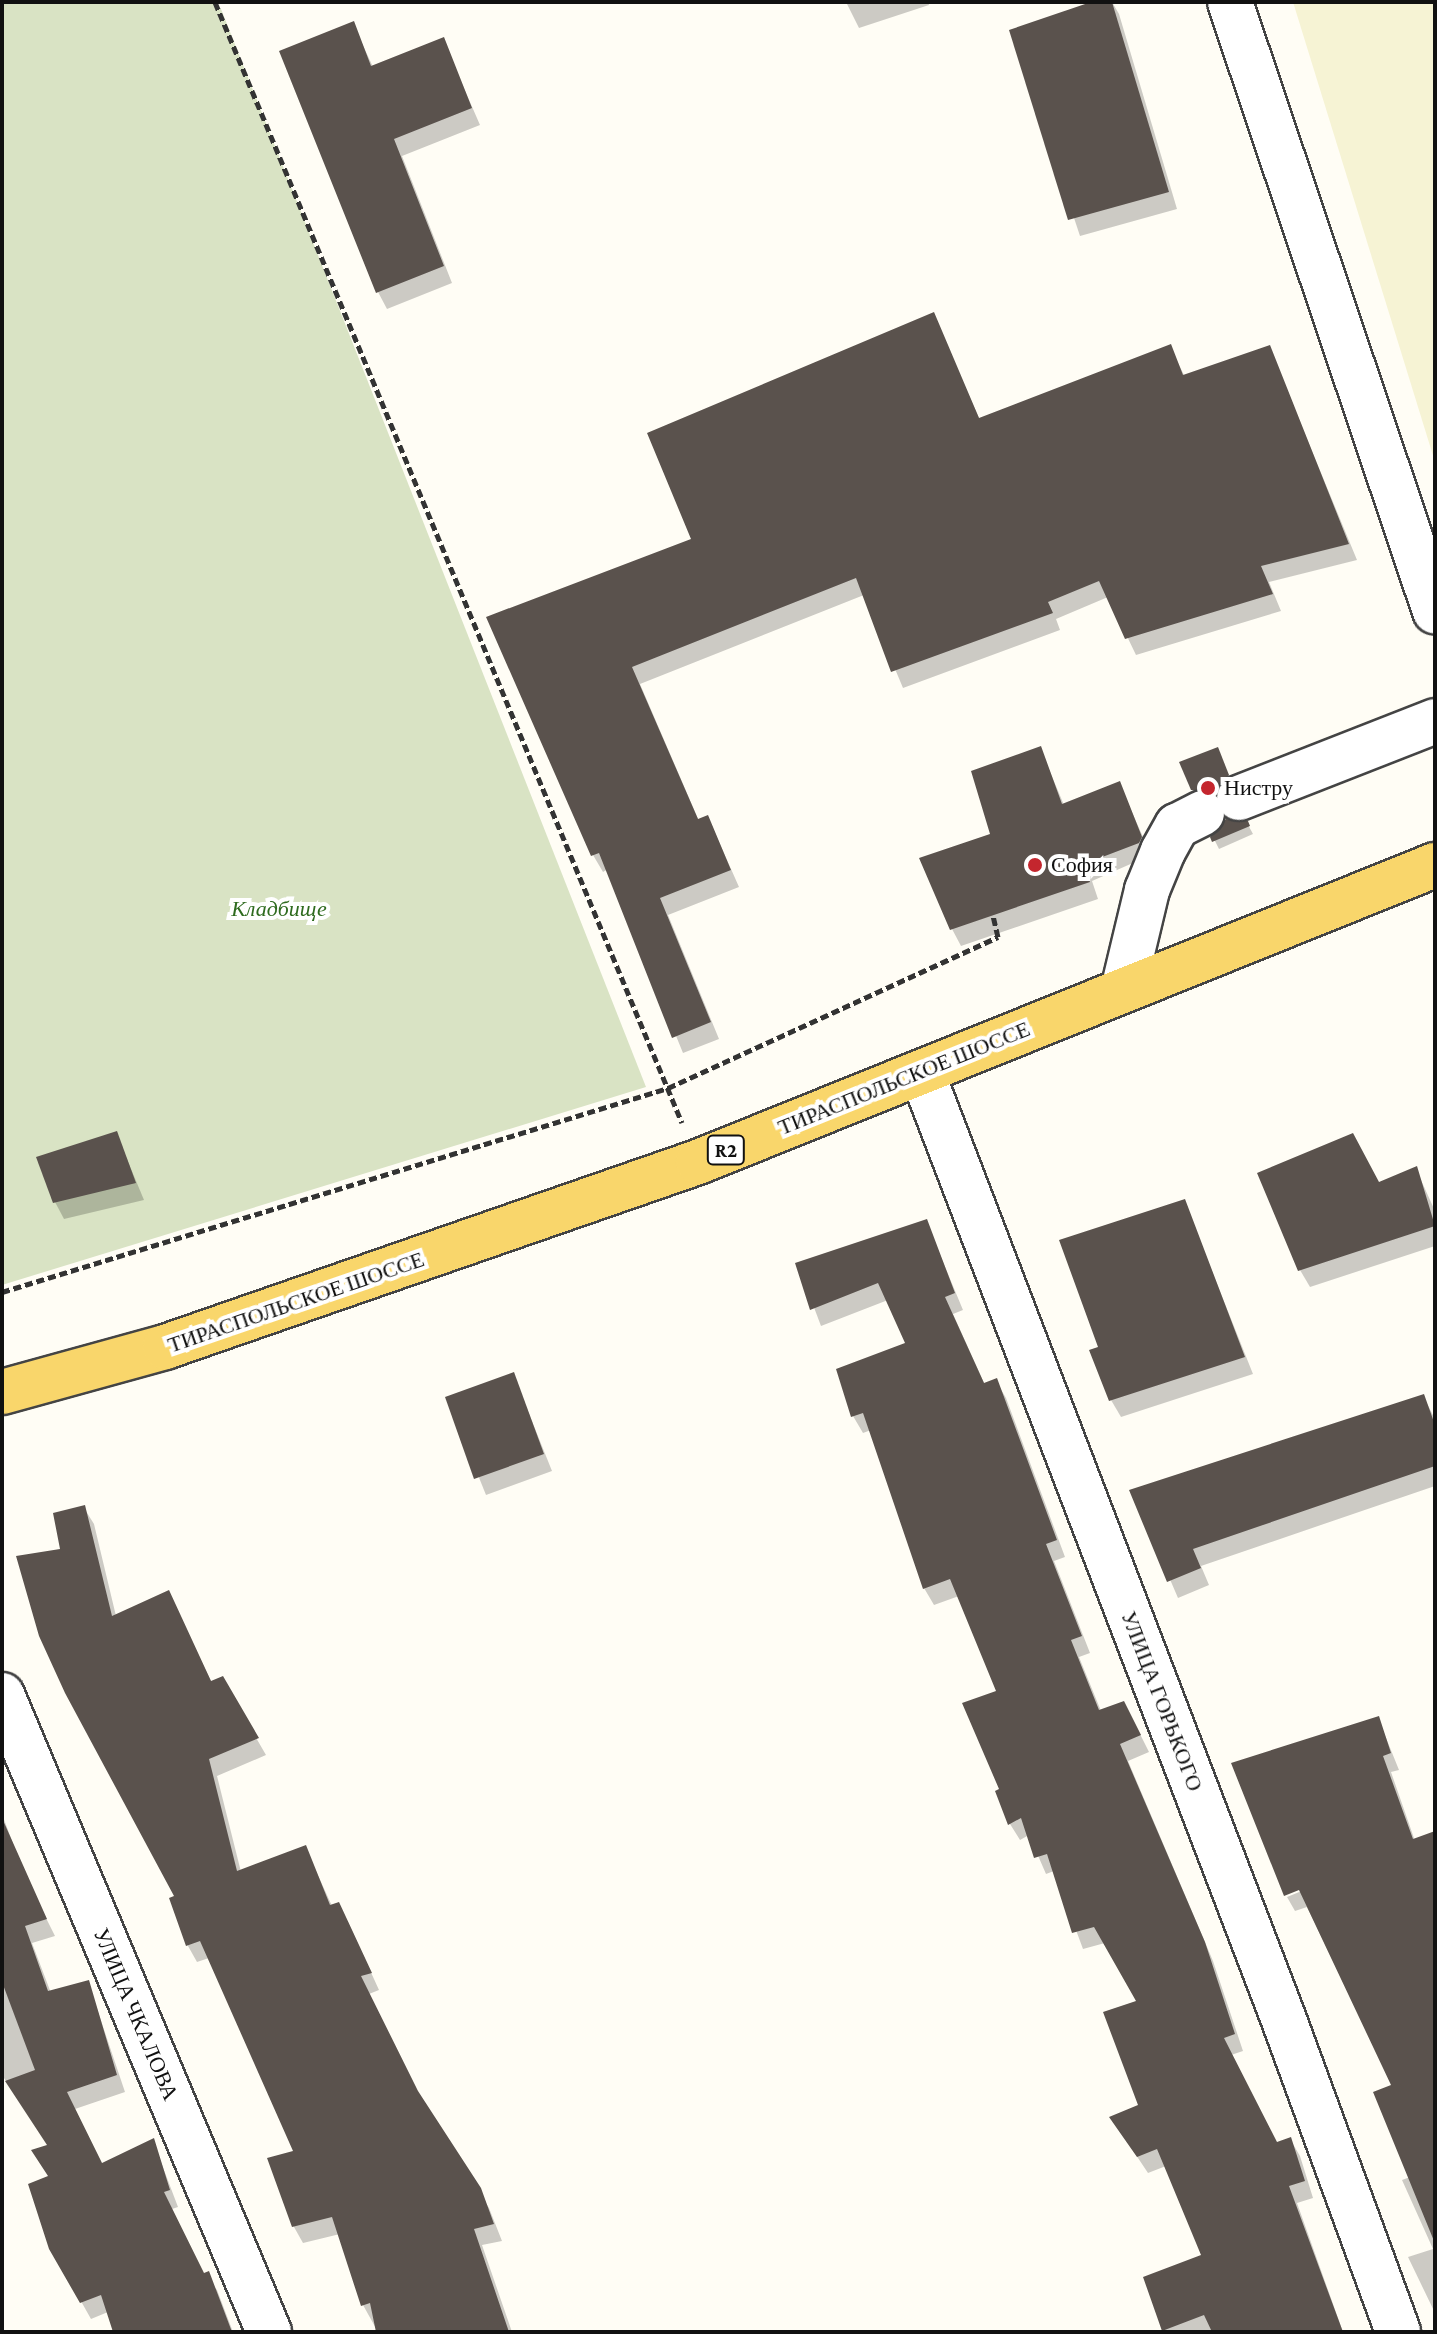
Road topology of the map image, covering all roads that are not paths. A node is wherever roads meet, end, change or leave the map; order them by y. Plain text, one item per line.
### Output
1 (1230, 2) edge
2 (1435, 611) edge
3 (1435, 721) edge
4 (1435, 865) edge
5 (1124, 986) junction
6 (922, 1073) junction
7 (2, 1392) edge
8 (2, 1695) edge
9 (269, 2332) edge
10 (1398, 2332) edge

1 - 2 street
3 - 5 street
4 - 5 main road, ТИРАСПОЛЬСКОЕ ШОССЕ / R2
5 - 6 main road, ТИРАСПОЛЬСКОЕ ШОССЕ / R2
6 - 7 main road, ТИРАСПОЛЬСКОЕ ШОССЕ / R2
6 - 10 street, УЛИЦА ГОРЬКОГО
8 - 9 street, УЛИЦА ЧКАЛОВА

